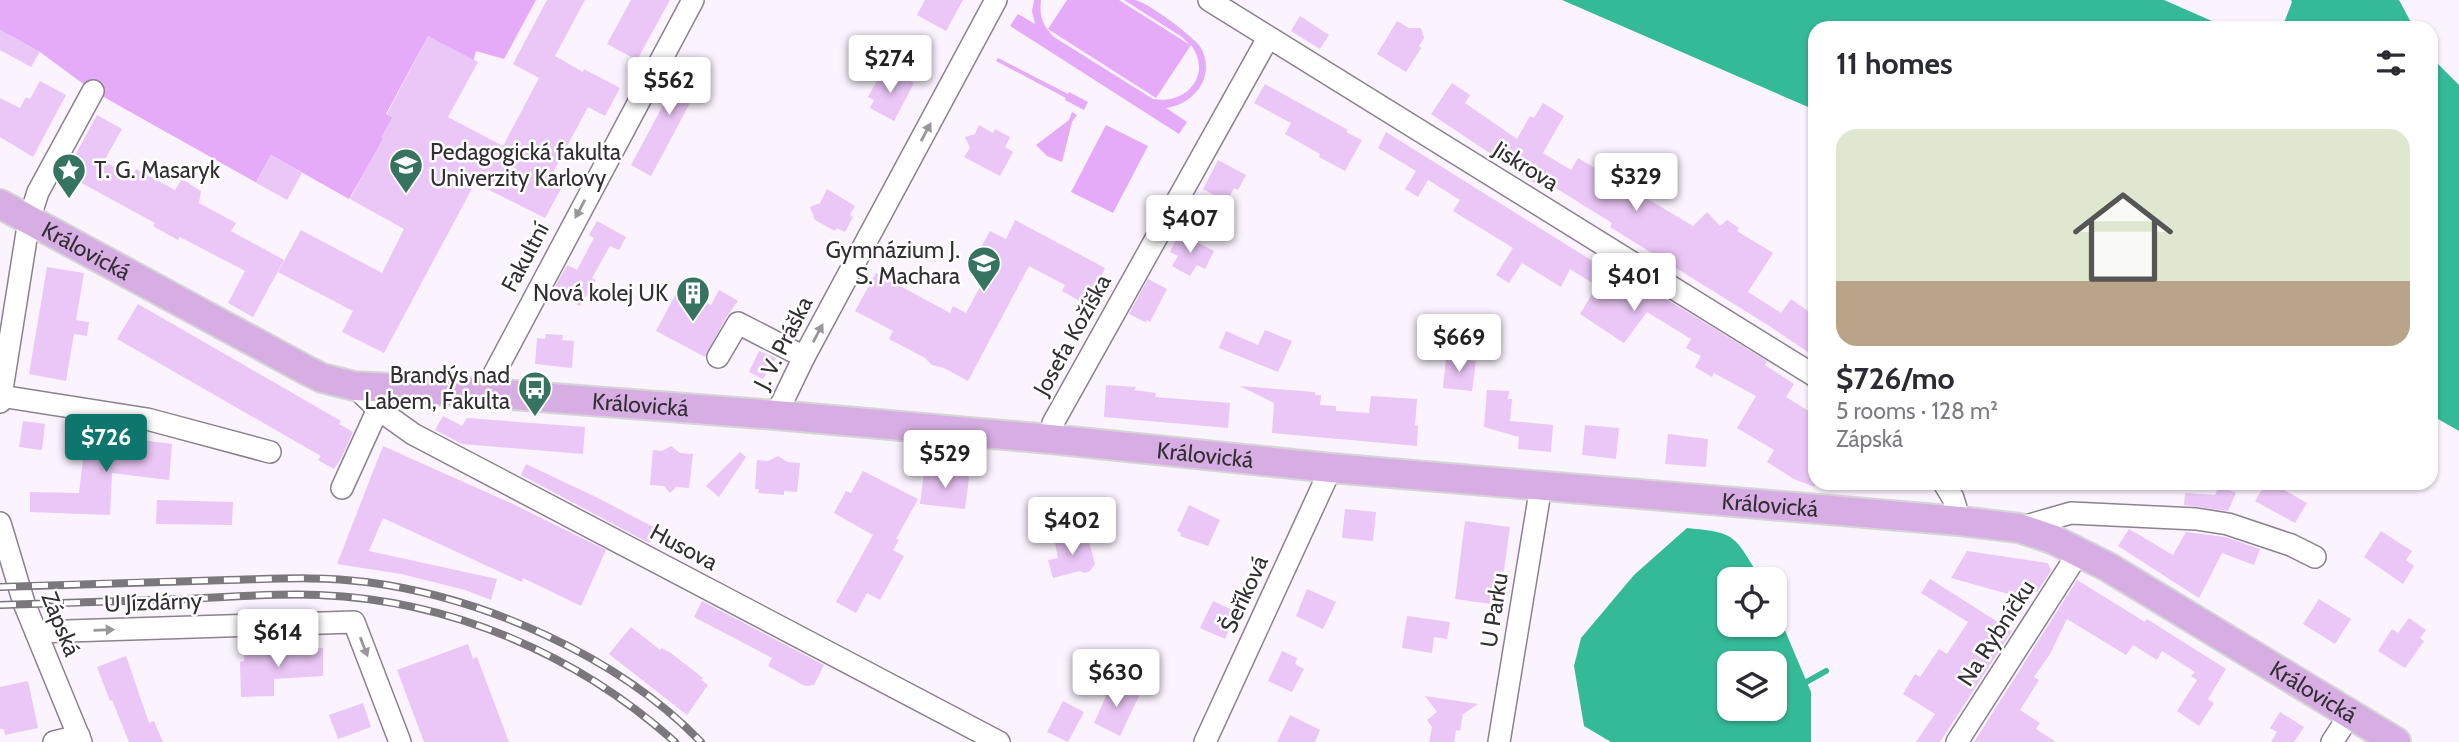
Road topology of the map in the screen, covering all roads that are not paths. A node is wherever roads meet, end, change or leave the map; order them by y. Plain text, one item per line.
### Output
1 (693, 0) edge
2 (996, 0) edge
3 (1209, 0) edge
4 (1268, 38) junction
5 (93, 91) dead end
6 (0, 204) edge
7 (29, 220) junction
8 (718, 357) dead end
9 (804, 357) junction
10 (1808, 372) edge
11 (354, 386) junction
12 (487, 393) junction
13 (1, 396) edge
14 (0, 402) edge
15 (378, 409) junction
16 (776, 415) junction
17 (1050, 439) junction
18 (270, 452) dead end
19 (1331, 468) junction
20 (1541, 486) junction
21 (342, 488) dead end
22 (1948, 490) edge
23 (1960, 521) junction
24 (0, 523) edge
25 (2019, 528) junction
26 (4, 548) edge
27 (2079, 552) junction
28 (2315, 557) dead end
29 (36, 632) junction
30 (2351, 713) junction
31 (80, 739) edge
32 (54, 742) edge
33 (400, 742) edge
34 (999, 742) edge
35 (1205, 742) edge
36 (1499, 742) edge
37 (1957, 742) edge
38 (2332, 742) edge
39 (2396, 742) edge

1 -> 12 street, Fakultní
9 -> 2 street, J. V. Práška
3 - 4 street, Jiskrova
4 - 10 street, Jiskrova
4 - 17 street, Josefa Kožíška
5 - 7 street
6 - 7 main road, Královická
7 - 11 main road, Královická
7 - 13 street
8 - 9 street
9 - 16 street, J. V. Práška
11 - 12 main road, Královická
11 - 15 street, Husova
12 - 16 main road, Královická
13 - 14 street
13 - 18 street
15 - 21 street
15 - 34 street, Husova
16 - 17 main road, Královická
17 - 19 main road, Královická
19 - 20 main road, Královická
19 - 35 street, Šeříková
20 - 23 main road, Královická
20 - 36 street, U Parku
22 - 23 street
23 - 25 main road, Královická
24 - 26 street, Zápská
25 - 27 main road, Královická
25 - 28 street
26 - 29 street, Zápská
27 - 30 main road, Královická
27 - 37 street, Na Rybníčku
29 - 31 street, Zápská
29 -> 33 street, U Jízdárny
30 - 38 street
30 - 39 main road, Královická
31 - 32 street

